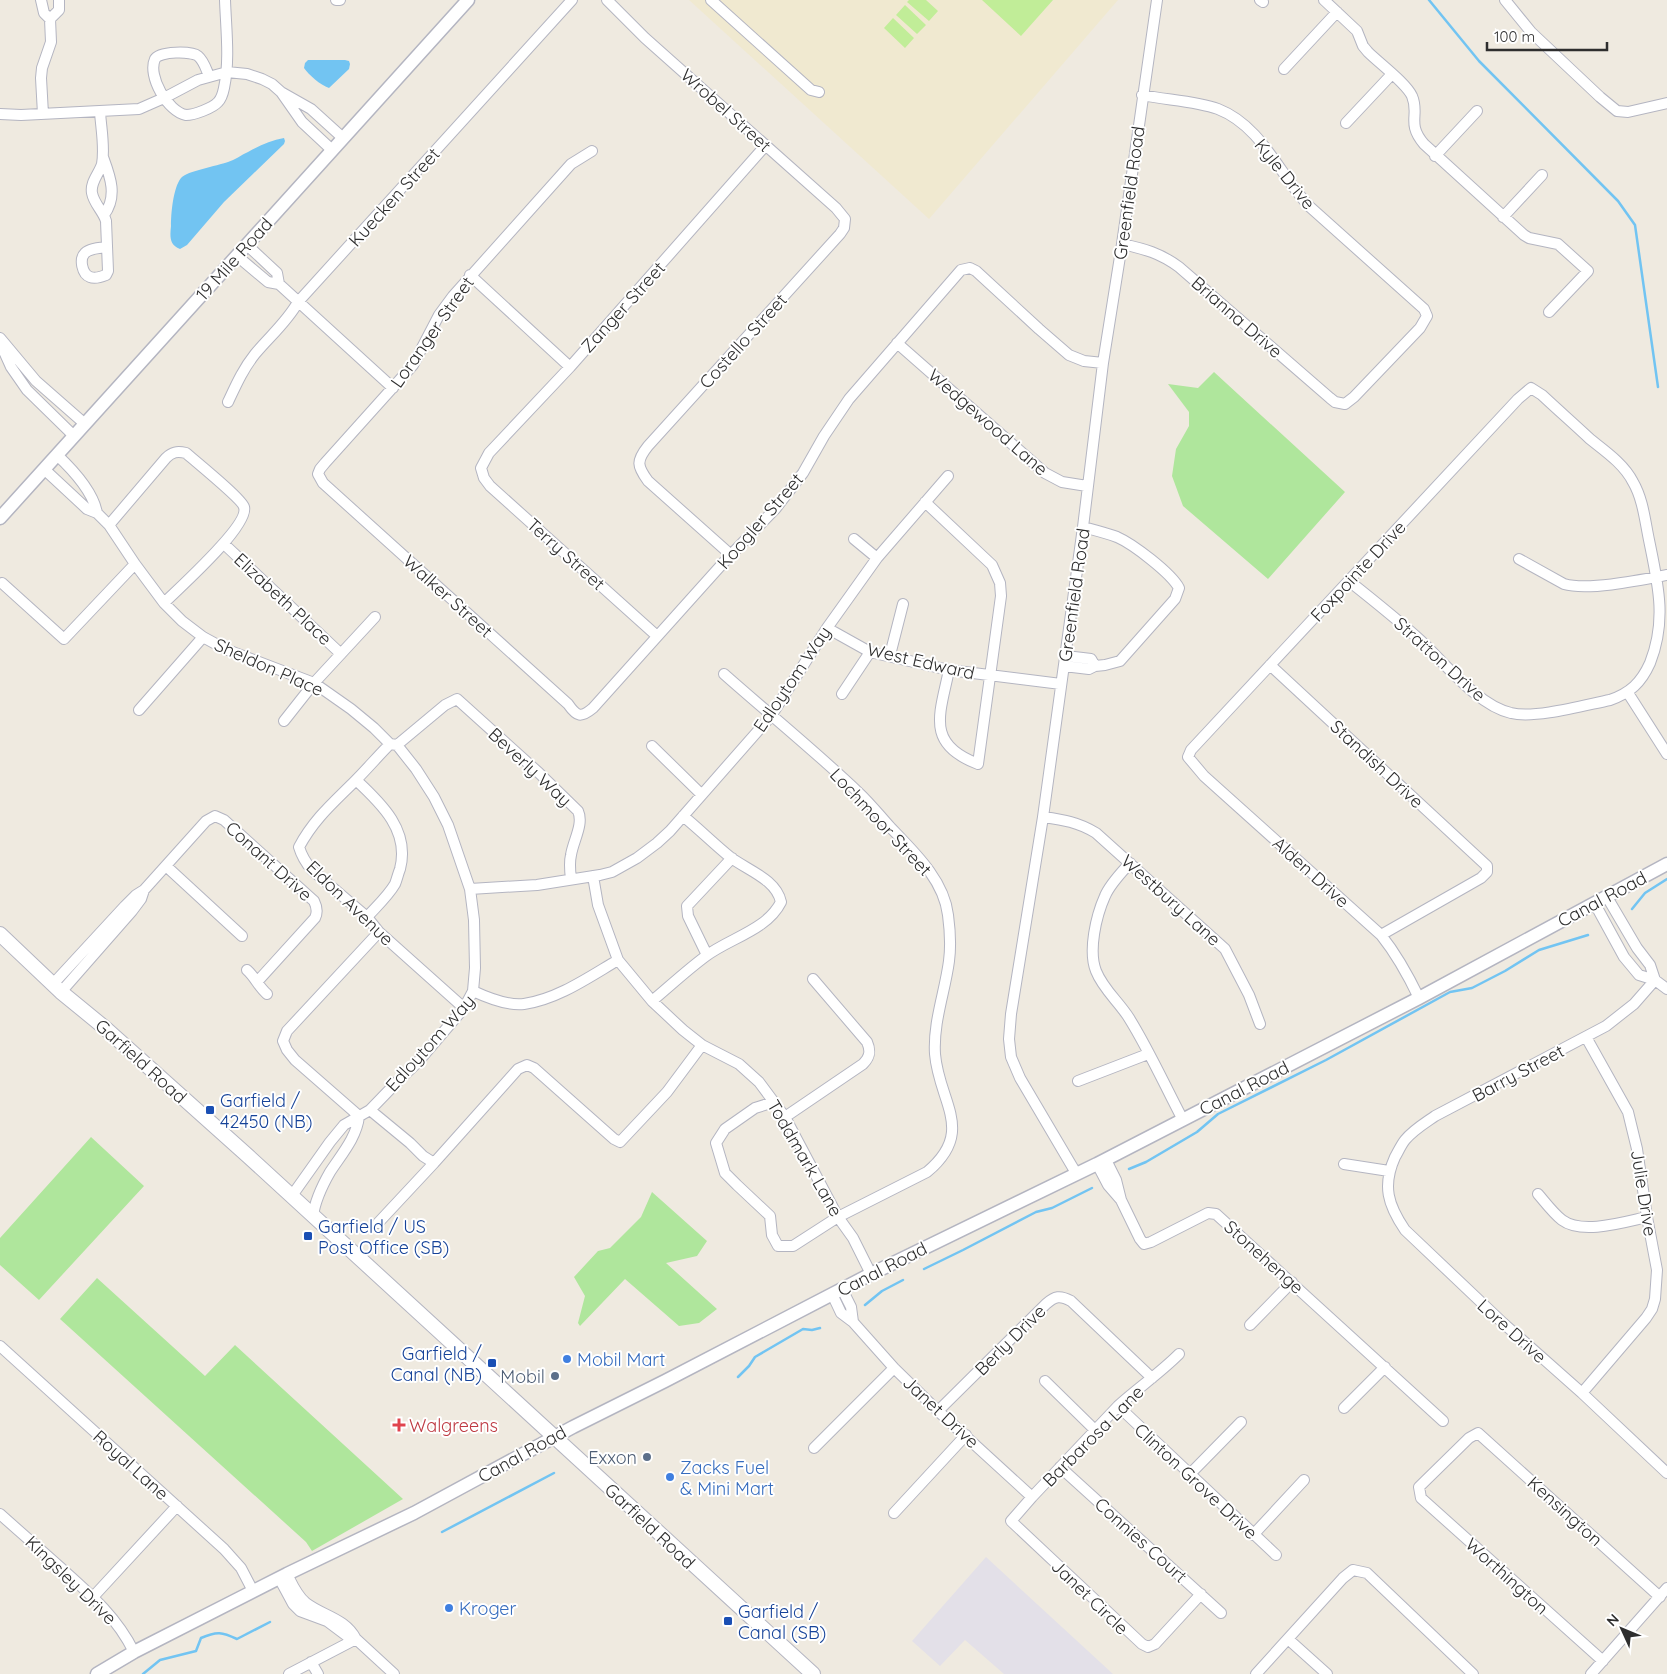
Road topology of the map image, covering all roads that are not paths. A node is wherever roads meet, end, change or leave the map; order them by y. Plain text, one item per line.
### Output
1 (41, 0) edge
2 (59, 0) edge
3 (225, 0) edge
4 (336, 0) edge
5 (340, 0) edge
6 (468, 0) edge
7 (572, 0) edge
8 (607, 0) edge
9 (712, 0) edge
10 (1157, 0) edge
11 (1324, 0) edge
12 (1505, 0) edge
13 (1338, 12) junction
14 (50, 19) junction
15 (1284, 69) dead end
16 (227, 72) junction
17 (1392, 74) junction
18 (209, 76) junction
19 (281, 92) junction
20 (818, 92) dead end
21 (1142, 95) junction
22 (164, 98) junction
23 (1667, 104) edge
24 (1477, 110) dead end
25 (100, 112) junction
26 (0, 114) edge
27 (43, 114) junction
28 (1346, 124) dead end
29 (343, 138) junction
30 (766, 146) junction
31 (332, 150) junction
32 (592, 151) dead end
33 (102, 153) junction
34 (1435, 156) junction
35 (1542, 175) dead end
36 (104, 214) junction
37 (1503, 217) junction
38 (845, 219) joint
39 (1122, 244) junction
40 (107, 245) dead end
41 (247, 245) junction
42 (237, 256) junction
43 (470, 276) junction
44 (280, 284) junction
45 (298, 302) junction
46 (1549, 312) dead end
47 (0, 338) edge
48 (898, 343) junction
49 (0, 344) edge
50 (1103, 362) junction
51 (570, 367) junction
52 (36, 381) junction
53 (394, 388) junction
54 (27, 390) junction
55 (228, 402) dead end
56 (1345, 404) joint
57 (85, 424) junction
58 (74, 436) junction
59 (56, 455) junction
60 (481, 468) joint
61 (44, 469) junction
62 (318, 474) joint
63 (948, 476) dead end
64 (1087, 486) junction
65 (925, 502) junction
66 (98, 513) junction
67 (0, 518) edge
68 (109, 525) junction
69 (1083, 527) junction
70 (854, 539) dead end
71 (224, 544) junction
72 (731, 554) junction
73 (877, 558) junction
74 (1519, 559) dead end
75 (134, 564) junction
76 (1662, 576) edge
77 (1349, 581) junction
78 (2, 583) dead end
79 (164, 602) junction
80 (903, 604) dead end
81 (375, 617) dead end
82 (827, 628) junction
83 (657, 636) junction
84 (203, 637) junction
85 (870, 652) junction
86 (341, 654) junction
87 (890, 655) junction
88 (1065, 661) junction
89 (1270, 665) junction
90 (948, 670) junction
91 (724, 674) dead end
92 (991, 676) junction
93 (314, 683) junction
94 (1061, 684) junction
95 (1628, 693) junction
96 (842, 694) dead end
97 (138, 710) dead end
98 (579, 716) joint
99 (771, 716) junction
100 (284, 721) dead end
101 (393, 744) junction
102 (652, 746) dead end
103 (1667, 754) edge
104 (1188, 757) joint
105 (356, 780) junction
106 (701, 794) junction
107 (684, 816) junction
108 (1043, 817) junction
109 (732, 858) junction
110 (1130, 863) junction
111 (1667, 864) edge
112 (166, 866) junction
113 (593, 876) junction
114 (571, 879) junction
115 (470, 889) junction
116 (1607, 897) junction
117 (1595, 904) junction
118 (367, 917) junction
119 (1620, 920) junction
120 (1608, 927) junction
121 (379, 932) junction
122 (0, 934) edge
123 (1381, 935) junction
124 (242, 936) dead end
125 (707, 955) junction
126 (618, 960) junction
127 (247, 970) dead end
128 (813, 979) dead end
129 (1655, 980) junction
130 (257, 982) junction
131 (57, 988) junction
132 (1667, 989) edge
133 (473, 991) junction
134 (267, 994) dead end
135 (1418, 998) junction
136 (652, 1001) junction
137 (464, 1008) junction
138 (1260, 1024) dead end
139 (1586, 1037) junction
140 (702, 1045) junction
141 (1148, 1054) junction
142 (1078, 1081) dead end
143 (774, 1102) junction
144 (370, 1110) junction
145 (359, 1116) junction
146 (785, 1117) junction
147 (1183, 1120) junction
148 (1102, 1162) junction
149 (434, 1163) junction
150 (1344, 1164) dead end
151 (1389, 1171) junction
152 (1076, 1174) junction
153 (1538, 1194) dead end
154 (291, 1197) junction
155 (313, 1216) junction
156 (838, 1216) junction
157 (1647, 1217) junction
158 (378, 1223) dead end
159 (871, 1274) junction
160 (1292, 1282) junction
161 (837, 1292) junction
162 (1250, 1325) dead end
163 (0, 1346) edge
164 (1179, 1354) dead end
165 (1385, 1367) junction
166 (894, 1368) junction
167 (1152, 1378) junction
168 (1045, 1381) dead end
169 (1582, 1393) junction
170 (1118, 1406) junction
171 (1344, 1408) dead end
172 (938, 1411) junction
173 (1443, 1421) dead end
174 (1241, 1422) dead end
175 (1096, 1430) junction
176 (966, 1435) junction
177 (554, 1437) junction
178 (814, 1448) dead end
179 (1060, 1467) junction
180 (1666, 1471) edge
181 (1190, 1475) junction
182 (1304, 1480) dead end
183 (1419, 1487) joint
184 (1032, 1497) junction
185 (176, 1506) junction
186 (894, 1513) dead end
187 (0, 1514) edge
188 (1011, 1522) joint
189 (1253, 1535) junction
190 (1276, 1555) dead end
191 (283, 1576) junction
192 (1667, 1588) edge
193 (253, 1591) junction
194 (1201, 1594) junction
195 (93, 1597) junction
196 (1660, 1597) junction
197 (1221, 1614) dead end
198 (356, 1639) junction
199 (1288, 1639) junction
200 (134, 1652) junction
201 (1602, 1661) junction
202 (311, 1662) junction
203 (97, 1674) edge
204 (289, 1674) edge
205 (318, 1674) edge
206 (394, 1674) edge
207 (813, 1674) edge
208 (1256, 1674) edge
209 (1327, 1674) edge
210 (1473, 1674) edge
211 (1591, 1674) edge

1 - 14 street
2 - 14 street
3 - 16 street
4 - 5 street
6 - 29 street, 19 Mile Road
7 - 45 street, Kuecken Street
8 - 30 street, Wrobel Street
9 - 20 street
10 - 21 street, Greenfield Road
11 - 13 street
12 - 23 street
13 - 15 street
13 - 17 street
14 - 27 street
16 - 18 street
16 - 19 street
16 - 22 street
17 - 28 street
17 - 34 street
18 - 22 street
18 - 22 street
19 - 29 street
19 - 31 street
21 - 39 street, Greenfield Road
21 - 56 street, Kyle Drive
22 - 25 street
24 - 34 street
25 - 27 street
25 - 33 street
26 - 27 street
29 - 31 street, 19 Mile Road
30 - 38 street, Wrobel Street
30 - 51 street, Zanger Street
31 - 41 street, 19 Mile Road
32 - 43 street, Loranger Street
33 - 36 street
33 - 36 street
34 - 37 street
35 - 37 street
36 - 40 street
37 - 46 street
38 - 72 street, Costello Street
39 - 50 street, Greenfield Road
39 - 56 street, Brianna Drive
41 - 42 street, 19 Mile Road
41 - 44 street
42 - 44 street
42 - 57 street, 19 Mile Road
43 - 51 street
43 - 53 street, Loranger Street
44 - 45 street
45 - 53 street
45 - 55 street, Kuecken Street
47 - 52 street
48 - 50 street, Koogler Street
48 - 64 street, Wedgewood Lane
48 - 72 street, Koogler Street
49 - 54 street
50 - 64 street, Greenfield Road
51 - 60 street, Zanger Street
52 - 54 street
52 - 57 street
53 - 62 street, Loranger Street
54 - 58 street
57 - 58 street, 19 Mile Road
58 - 59 street, 19 Mile Road
59 - 61 street, 19 Mile Road
59 - 66 street, Sheldon Place
60 - 83 street, Terry Street
61 - 66 street, Sheldon Place
61 - 67 street, 19 Mile Road
62 - 98 street, Walker Street
63 - 65 street, Edloytom Way
64 - 69 street, Greenfield Road
65 - 73 street, Edloytom Way
65 - 92 street
66 - 68 street, Sheldon Place
68 - 71 street
68 - 75 street, Sheldon Place
69 - 88 street, Greenfield Road
69 - 88 street
70 - 73 street
71 - 79 street
71 - 86 street, Elizabeth Place
72 - 83 street, Koogler Street
73 - 82 street, Edloytom Way
74 - 76 street
75 - 78 street
75 - 79 street, Sheldon Place
76 - 77 street, Foxpointe Drive
76 - 95 street
77 - 89 street, Foxpointe Drive
77 - 95 street, Stratton Drive
79 - 84 street, Sheldon Place
80 - 87 street
81 - 86 street
82 - 85 street, West Edward
82 - 99 street, Edloytom Way
83 - 98 street, Koogler Street
84 - 93 street, Sheldon Place
84 - 97 street
85 - 87 street, West Edward
85 - 96 street
86 - 93 street
87 - 90 street, West Edward
88 - 94 street, Greenfield Road
89 - 104 street, Foxpointe Drive
89 - 123 street, Standish Drive
90 - 92 street, West Edward
90 - 92 street
91 - 99 street, Lochmoor Street
92 - 94 street, West Edward
93 - 100 street
93 - 101 street, Sheldon Place
94 - 108 street, Greenfield Road
95 - 103 street
99 - 106 street, Edloytom Way
99 - 156 street, Lochmoor Street
101 - 105 street, Eldon Avenue
101 - 114 street, Beverly Way
101 - 115 street, Sheldon Place
102 - 106 street
104 - 123 street, Alden Drive
105 - 118 street
105 - 118 street, Eldon Avenue
106 - 107 street, Edloytom Way
107 - 109 street
107 - 113 street, Edloytom Way
108 - 110 street, Westbury Lane
108 - 152 street, Greenfield Road
109 - 125 street
109 - 125 street
110 - 138 street, Westbury Lane
110 - 141 street
111 - 116 street, Canal Road
112 - 124 street
112 - 130 street, Conant Drive
112 - 131 street
113 - 114 street, Edloytom Way
113 - 126 street
114 - 115 street
115 - 133 street, Sheldon Place
116 - 117 street, Canal Road
116 - 119 street
117 - 120 street
117 - 135 street, Canal Road
118 - 121 street, Eldon Avenue
119 - 120 street
119 - 129 street
120 - 129 street
121 - 137 street, Eldon Avenue
121 - 145 street
122 - 131 main road, Garfield Road
123 - 135 street, Alden Drive
125 - 136 street
126 - 133 street, Edloytom Way
126 - 136 street
127 - 130 street
128 - 146 street
129 - 132 street
129 - 139 street, Barry Street
130 - 134 street
131 - 154 main road, Garfield Road
133 - 137 street, Edloytom Way
135 - 147 street, Canal Road
136 - 140 street, Toddmark Lane
137 - 144 street, Edloytom Way
139 - 151 street, Barry Street
139 - 157 street, Julie Drive
140 - 143 street, Toddmark Lane
140 - 149 street
141 - 142 street
141 - 147 street
143 - 146 street, Toddmark Lane
143 - 156 street, Lochmoor Street
144 - 145 street, Edloytom Way
144 - 149 street
145 - 154 street, Edloytom Way
145 - 155 street
146 - 156 street, Toddmark Lane
147 - 148 street, Canal Road
148 - 152 street, Canal Road
148 - 160 street, Stonehenge
149 - 158 street
150 - 151 street
151 - 169 street, Lore Drive
152 - 159 street, Canal Road
153 - 157 street
154 - 155 main road, Garfield Road
155 - 177 main road, Garfield Road
156 - 159 street, Toddmark Lane
157 - 169 street, Julie Drive
159 - 161 street, Canal Road
160 - 162 street
160 - 165 street, Stonehenge
161 - 166 street, Janet Drive
161 - 177 street, Canal Road
163 - 185 street, Royal Lane
164 - 167 street, Barbarosa Lane
165 - 171 street
165 - 173 street, Stonehenge
166 - 172 street, Janet Drive
166 - 178 street
167 - 170 street, Barbarosa Lane
167 - 172 street, Berly Drive
168 - 175 street
169 - 180 street, Lore Drive
170 - 175 street, Barbarosa Lane
170 - 181 street, Clinton Grove Drive
172 - 176 street, Janet Drive
174 - 181 street
175 - 179 street, Barbarosa Lane
176 - 184 street, Janet Drive
176 - 186 street
177 - 191 street, Canal Road
177 - 207 main road, Garfield Road
179 - 184 street, Barbarosa Lane
179 - 194 street, Connies Court
181 - 189 street, Clinton Grove Drive
182 - 189 street
183 - 196 street, Kensington
183 - 201 street, Worthington
184 - 188 street, Barbarosa Lane
185 - 193 street, Royal Lane
185 - 195 street
187 - 195 street, Kingsley Drive
188 - 194 street, Janet Circle
189 - 190 street, Clinton Grove Drive
191 - 193 street, Canal Road
191 - 198 street
192 - 196 street
193 - 200 street, Canal Road
194 - 197 street, Connies Court
195 - 200 street, Kingsley Drive
196 - 201 street
198 - 202 street
198 - 206 street
199 - 208 street
199 - 209 street
199 - 210 street
200 - 203 street, Canal Road
201 - 211 street
202 - 204 street
202 - 205 street

